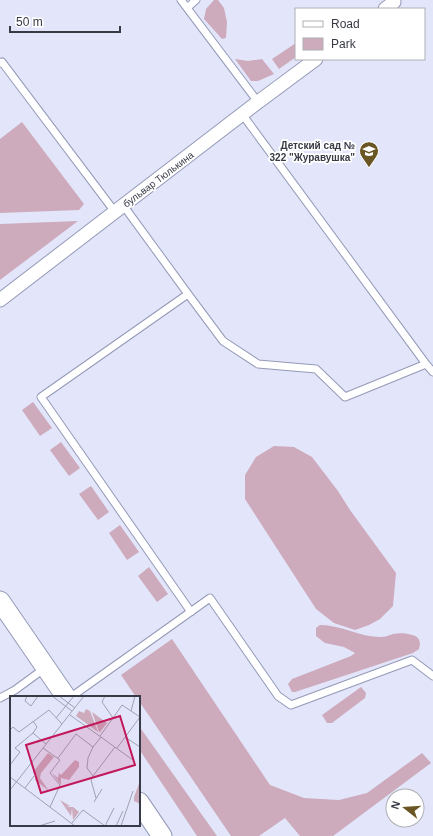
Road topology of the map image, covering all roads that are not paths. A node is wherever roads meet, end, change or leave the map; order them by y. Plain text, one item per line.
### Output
1 (181, 0) edge
2 (196, 0) edge
3 (187, 8) junction
4 (315, 60) edge
5 (1, 61) edge
6 (258, 102) junction
7 (242, 114) junction
8 (119, 208) junction
9 (188, 294) junction
10 (0, 300) edge
11 (426, 364) junction
12 (433, 372) edge
13 (0, 601) edge
14 (191, 612) junction
15 (46, 668) junction
16 (433, 676) edge
17 (65, 696) edge
18 (72, 696) edge
19 (0, 698) edge
20 (140, 803) edge
21 (162, 836) edge

1 - 3 lane
2 - 3 lane
3 - 6 lane
4 - 6 street, бульвар Тюлькина
5 - 8 lane
6 - 7 street, бульвар Тюлькина
7 - 8 street, бульвар Тюлькина
7 - 11 lane
8 - 9 lane
8 - 10 street, бульвар Тюлькина
9 - 11 lane
9 - 14 lane
11 - 12 lane
13 - 15 main road
14 - 16 lane
14 - 18 lane
15 - 17 main road
15 - 19 lane
20 - 21 main road

